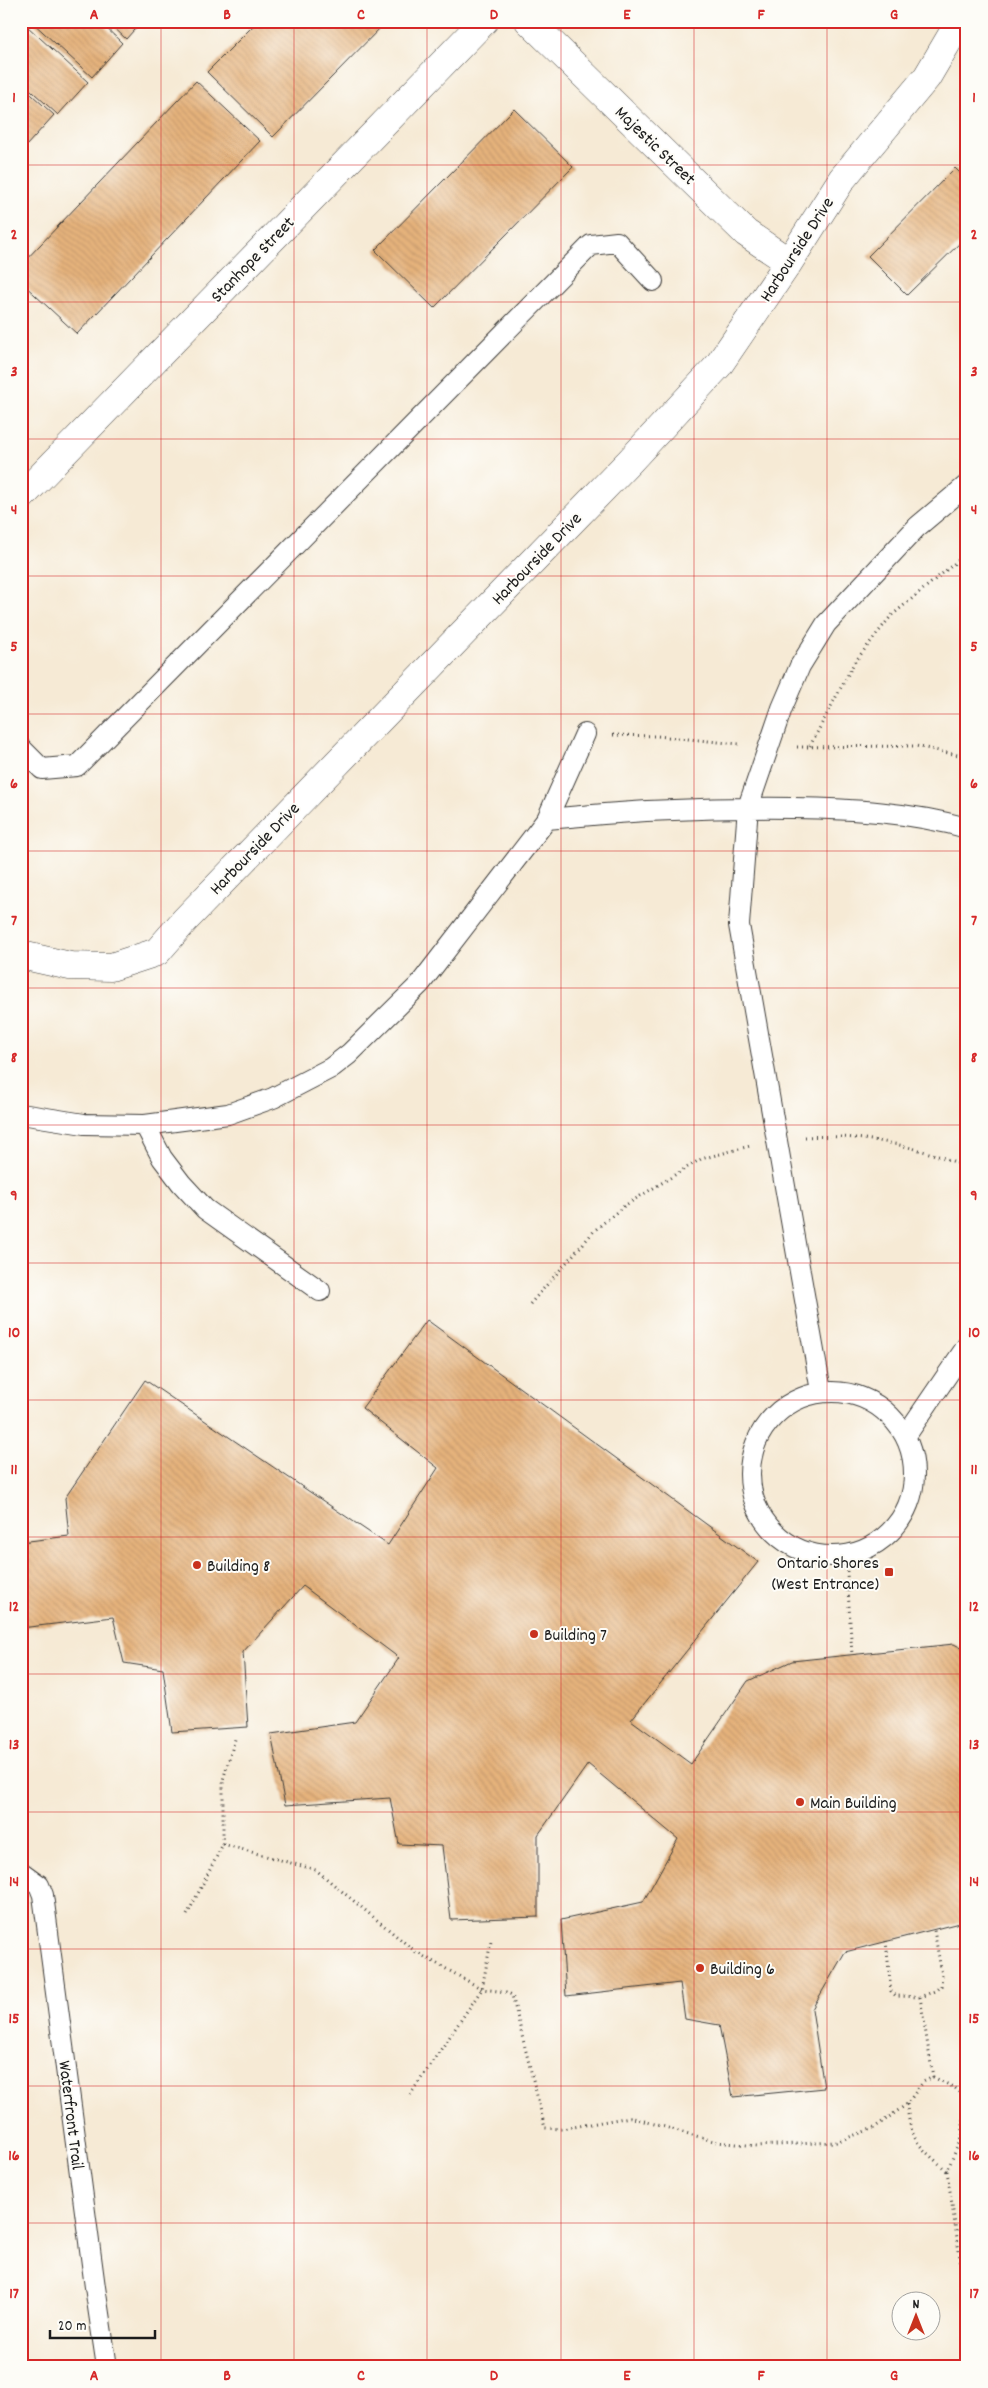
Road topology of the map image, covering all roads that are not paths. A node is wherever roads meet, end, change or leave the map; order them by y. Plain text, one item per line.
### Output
1 (484, 21) edge
2 (529, 21) edge
3 (960, 21) edge
4 (789, 262) junction
5 (654, 281) dead end
6 (967, 485) edge
7 (21, 497) edge
8 (585, 734) dead end
9 (21, 748) edge
10 (748, 807) junction
11 (547, 818) junction
12 (967, 828) edge
13 (21, 955) edge
14 (21, 1114) edge
15 (145, 1125) junction
16 (320, 1291) dead end
17 (967, 1346) edge
18 (820, 1391) junction
19 (907, 1434) junction
20 (21, 1872) edge
21 (107, 2367) edge

1 - 7 street, Stanhope Street
2 - 4 street, Majestic Street
3 - 4 street, Harbourside Drive
4 - 13 street, Harbourside Drive
5 - 9 lane
6 - 10 lane
8 - 11 lane
10 - 11 lane
10 - 12 lane
10 - 18 lane
11 - 15 lane
14 - 15 lane
15 - 16 lane
17 - 19 lane
18 - 19 lane
18 - 19 lane
20 - 21 lane, Waterfront Trail

